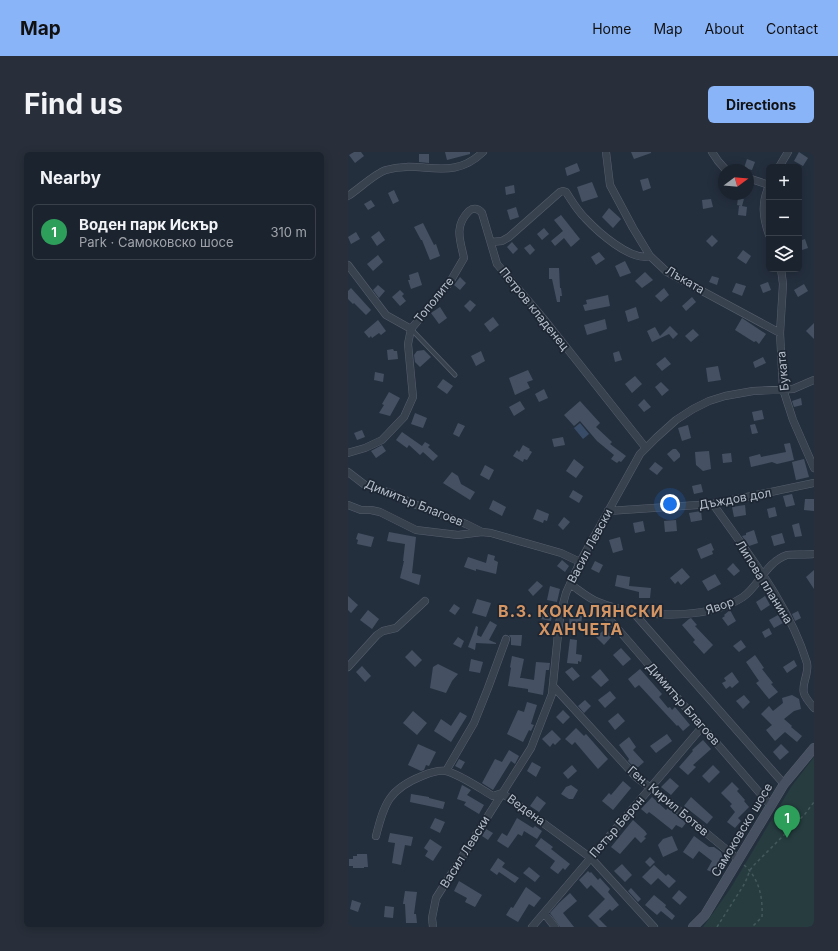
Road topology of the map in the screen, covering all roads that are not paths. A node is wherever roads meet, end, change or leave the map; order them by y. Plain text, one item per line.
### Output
1 (483, 152) edge
2 (606, 152) edge
3 (712, 152) edge
4 (788, 152) edge
5 (721, 164) edge
6 (781, 164) edge
7 (754, 180) edge
8 (766, 185) edge
9 (766, 194) edge
10 (348, 196) edge
11 (766, 224) edge
12 (490, 242) junction
13 (650, 256) junction
14 (464, 258) joint
15 (348, 265) edge
16 (782, 272) edge
17 (411, 329) junction
18 (780, 333) junction
19 (455, 375) dead end
20 (814, 380) edge
21 (783, 389) junction
22 (645, 447) junction
23 (348, 453) edge
24 (814, 468) edge
25 (348, 472) edge
26 (814, 483) edge
27 (713, 504) junction
28 (348, 505) edge
29 (608, 511) junction
30 (482, 532) junction
31 (814, 554) edge
32 (580, 562) junction
33 (762, 575) junction
34 (570, 584) junction
35 (425, 601) dead end
36 (596, 602) junction
37 (632, 611) junction
38 (506, 639) dead end
39 (348, 667) edge
40 (553, 686) junction
41 (814, 708) edge
42 (702, 727) junction
43 (814, 748) edge
44 (446, 771) junction
45 (784, 784) junction
46 (651, 788) junction
47 (502, 793) junction
48 (771, 806) junction
49 (376, 836) dead end
50 (591, 858) junction
51 (739, 860) junction
52 (544, 913) junction
53 (434, 927) edge
54 (532, 927) edge
55 (555, 927) edge
56 (654, 927) edge
57 (693, 927) edge

1 - 10 street
2 - 13 street, Лъката
3 - 5 street
4 - 6 street
7 - 8 street
9 - 11 street
12 - 13 street
12 - 14 street, Петров кладенец
12 - 22 street, Петров кладенец
13 - 18 street, Лъката
14 - 17 street, Тополите
15 - 17 street
16 - 18 street, Буката
17 - 19 lane
17 - 23 street, Тополите
18 - 21 street, Буката
20 - 21 street, Васил Левски
21 - 22 street, Васил Левски
21 - 24 street, Буката
22 - 29 street, Васил Левски
25 - 30 street, Димитър Благоев
26 - 27 street, Дъждов дол
27 - 29 street, Дъждов дол
27 - 33 street, Липова планина
28 - 30 street, Димитър Благоев
29 - 32 street, Васил Левски
30 - 32 street, Димитър Благоев
31 - 33 street, Явор
32 - 34 street, Васил Левски
33 - 37 street, Явор
33 - 41 street, Липова планина
34 - 36 street, Димитър Благоев
34 - 40 street, Васил Левски
35 - 39 street
36 - 37 street, Димитър Благоев
36 - 42 street, Димитър Благоев
37 - 45 street, Димитър Благоев
38 - 44 street
40 - 46 street, Ген. Кирил Ботев
40 - 47 street, Васил Левски
42 - 46 street, Петър Берон
42 - 48 street, Димитър Благоев
43 - 45 main road, Самоковско шосе
44 - 47 street, Ведена
44 - 49 street
45 - 48 main road, Самоковско шосе
46 - 50 street, Петър Берон
46 - 51 street, Ген. Кирил Ботев
47 - 50 street, Ведена
47 - 53 street, Васил Левски
48 - 51 main road, Самоковско шосе
50 - 52 street, Петър Берон
50 - 56 street, Ведена
51 - 57 main road, Самоковско шосе
52 - 54 street, Петър Берон
52 - 55 street

